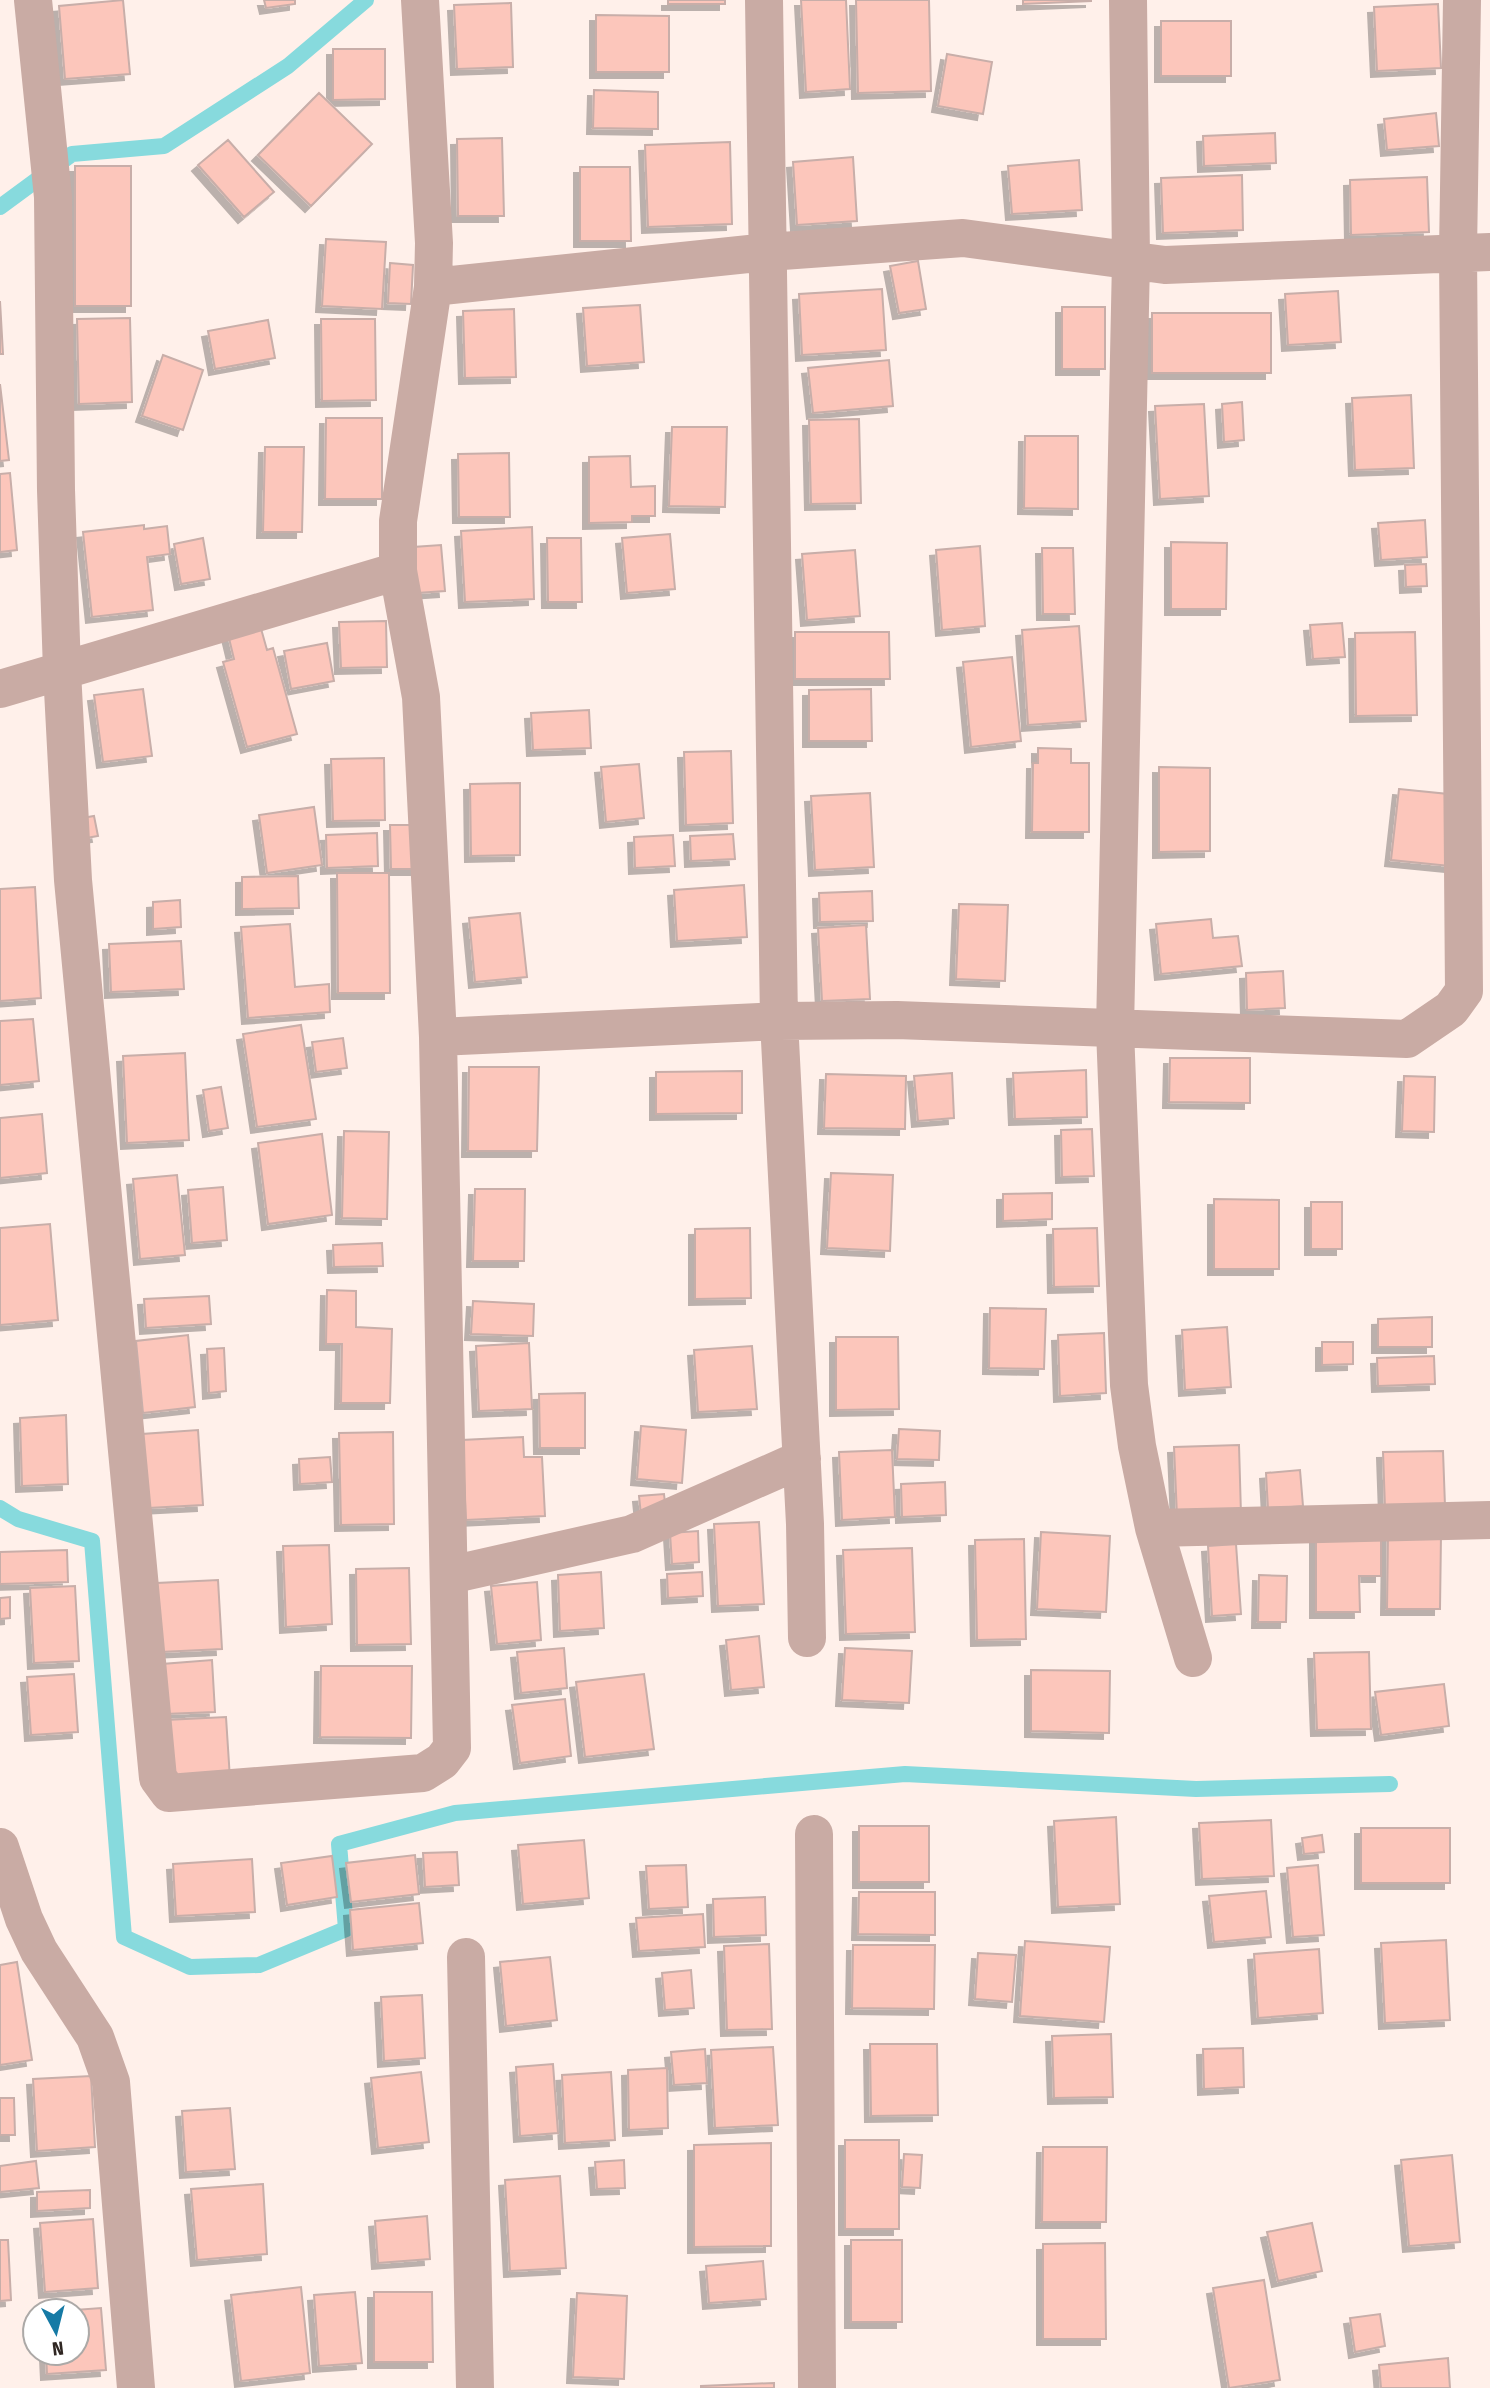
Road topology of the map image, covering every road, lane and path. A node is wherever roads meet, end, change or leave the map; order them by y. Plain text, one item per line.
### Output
1 (33, 0) edge
2 (420, 0) edge
3 (764, 0) edge
4 (1128, 0) edge
5 (1462, 0) edge
6 (768, 252) junction
7 (1474, 252) edge
8 (1131, 260) junction
9 (433, 287) junction
10 (398, 571) junction
11 (62, 671) junction
12 (0, 689) edge
13 (779, 1021) junction
14 (1115, 1030) junction
15 (438, 1037) junction
16 (802, 1459) junction
17 (1490, 1520) edge
18 (1154, 1528) junction
19 (450, 1575) junction
20 (807, 1638) dead end
21 (1193, 1658) dead end
22 (814, 1834) dead end
23 (0, 1847) edge
24 (466, 1957) dead end
25 (136, 2388) edge
26 (475, 2388) edge
27 (817, 2388) edge

1 - 11 street
2 - 9 street
3 - 6 street
4 - 8 street
5 - 7 street
6 - 8 street
6 - 9 street
6 - 13 street
7 - 8 street
7 - 14 street
8 - 14 street
9 - 10 street
10 - 11 street
10 - 15 street
11 - 12 street
11 - 19 street
13 - 14 street
13 - 15 street
13 - 16 street
14 - 18 street
15 - 19 street
16 - 19 street
16 - 20 street
17 - 18 street
18 - 21 street
22 - 27 street
23 - 25 street
24 - 26 street

